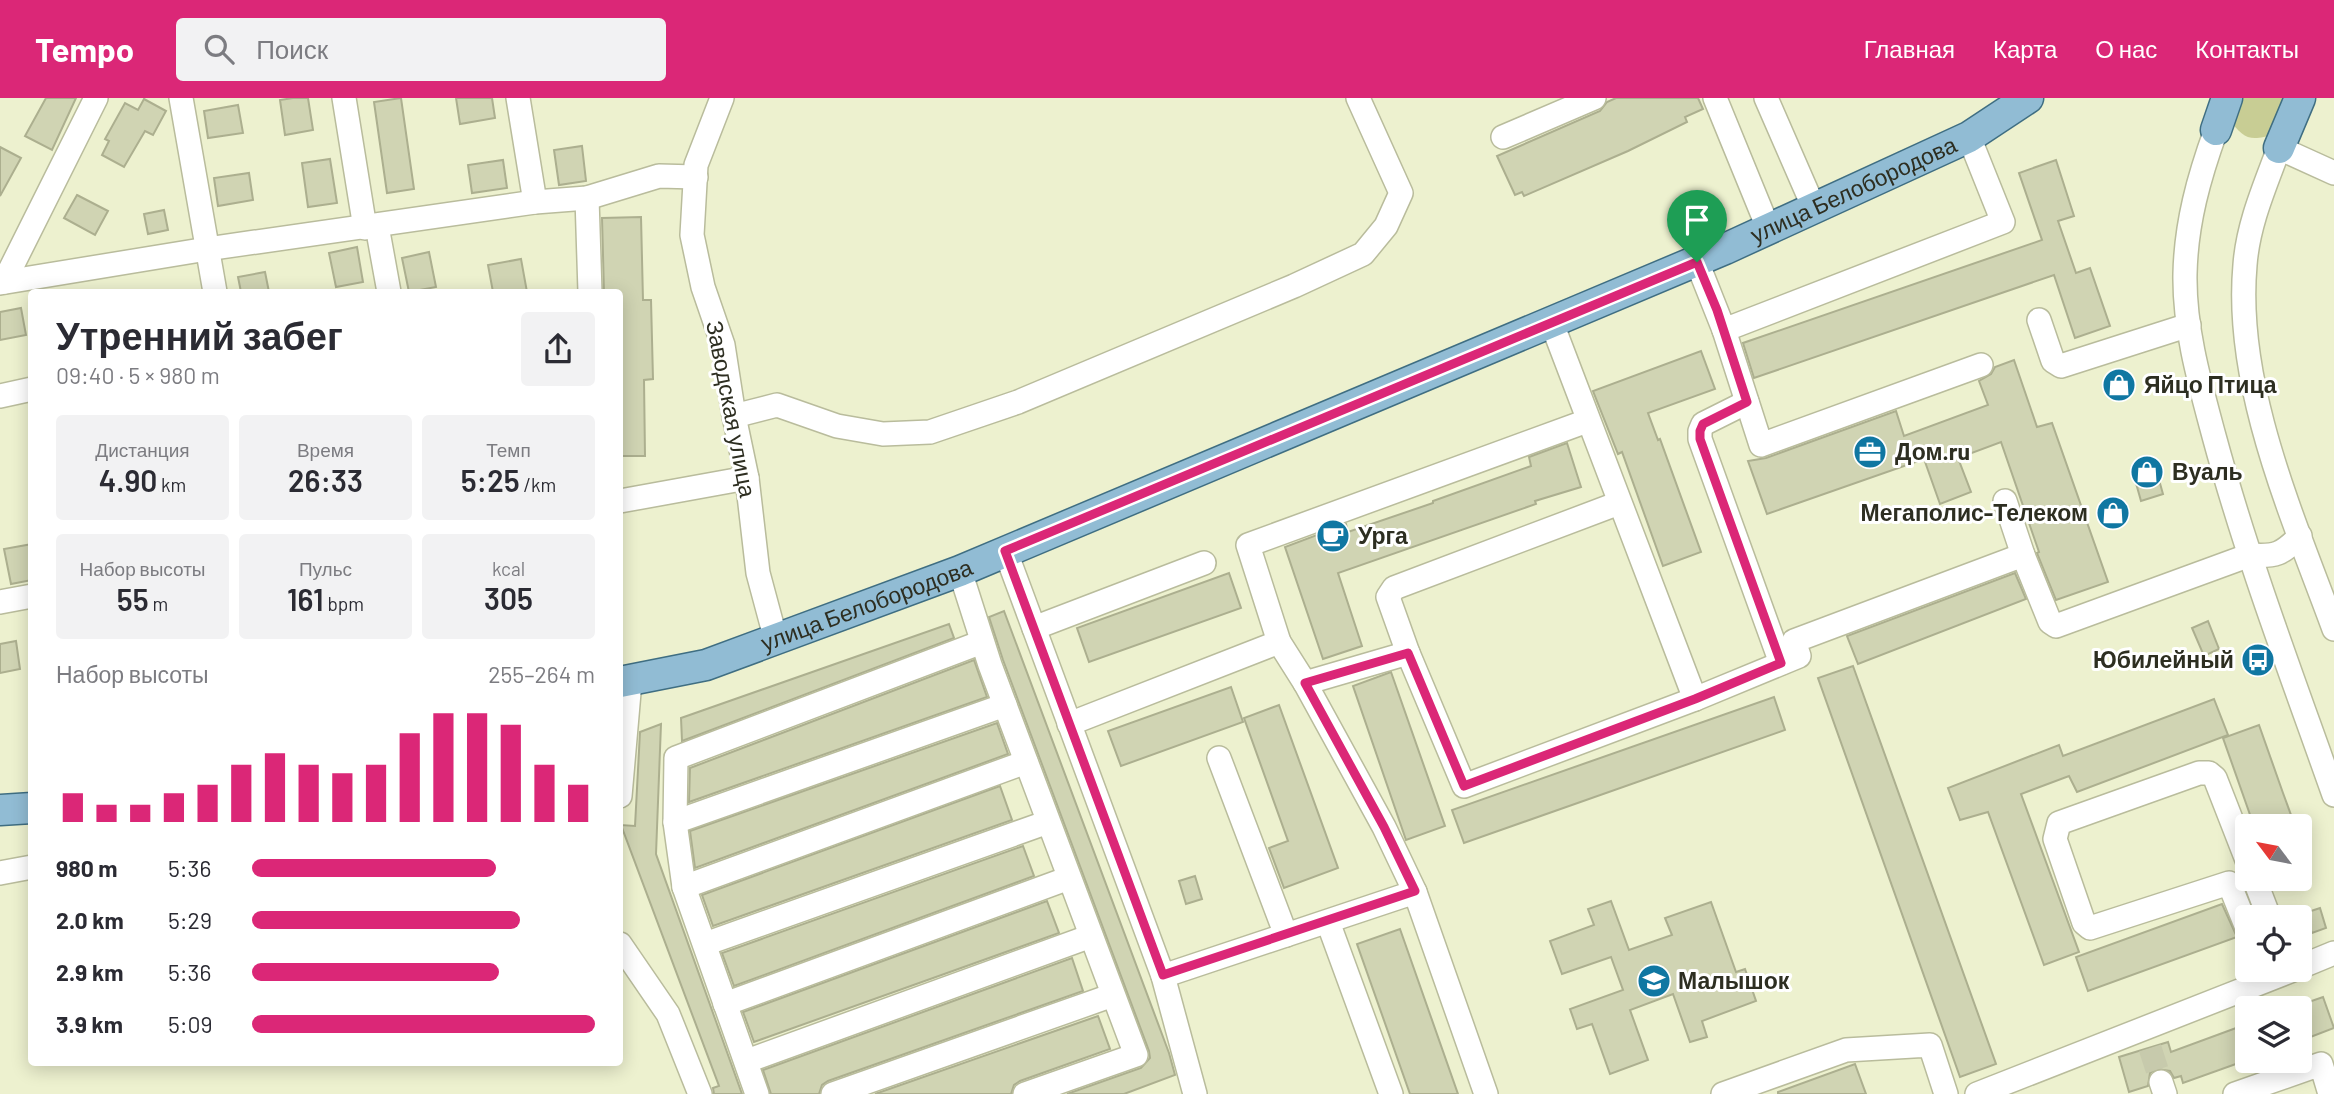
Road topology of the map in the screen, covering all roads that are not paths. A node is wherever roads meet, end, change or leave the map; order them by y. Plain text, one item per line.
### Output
1 (96, 98) edge
2 (181, 98) edge
3 (344, 98) edge
4 (518, 98) edge
5 (722, 98) edge
6 (1358, 98) edge
7 (1594, 98) edge
8 (1715, 98) edge
9 (1766, 98) edge
10 (2028, 98) edge
11 (2300, 98) edge
12 (2226, 99) edge
13 (2216, 130) joint
14 (1503, 137) dead end
15 (1969, 137) junction
16 (2279, 148) junction
17 (2334, 173) edge
18 (696, 177) junction
19 (587, 198) junction
20 (535, 202) junction
21 (1814, 208) junction
22 (371, 227) junction
23 (1769, 230) junction
24 (207, 249) junction
25 (1697, 262) junction
26 (2, 282) edge
27 (44, 284) edge
28 (214, 289) edge
29 (388, 289) edge
30 (590, 289) edge
31 (2039, 320) dead end
32 (1551, 321) junction
33 (2189, 325) junction
34 (1724, 331) junction
35 (1981, 365) dead end
36 (28, 391) edge
37 (0, 396) edge
38 (1747, 402) junction
39 (734, 416) junction
40 (1587, 421) junction
41 (747, 478) junction
42 (623, 500) edge
43 (2005, 501) dead end
44 (1619, 503) junction
45 (2300, 536) junction
46 (1005, 551) junction
47 (2023, 555) junction
48 (2250, 555) junction
49 (1204, 563) dead end
50 (960, 570) junction
51 (28, 597) edge
52 (0, 602) edge
53 (1034, 628) junction
54 (2334, 629) edge
55 (776, 640) junction
56 (982, 642) junction
57 (1279, 642) junction
58 (1408, 653) junction
59 (1781, 663) junction
60 (625, 682) edge
61 (1305, 683) junction
62 (1695, 699) junction
63 (1005, 705) junction
64 (1069, 724) junction
65 (623, 728) edge
66 (1219, 758) dead end
67 (1026, 762) junction
68 (2334, 795) edge
69 (28, 808) edge
70 (0, 810) edge
71 (675, 822) junction
72 (1048, 822) junction
73 (2235, 829) edge
74 (28, 868) edge
75 (0, 873) edge
76 (1069, 878) junction
77 (2235, 880) edge
78 (684, 887) junction
79 (1415, 891) junction
80 (1328, 922) junction
81 (1286, 935) junction
82 (1091, 936) junction
83 (705, 944) junction
84 (623, 948) edge
85 (2334, 953) edge
86 (2312, 962) edge
87 (1163, 975) junction
88 (2252, 982) edge
89 (1113, 995) junction
90 (725, 1004) junction
91 (747, 1061) junction
92 (700, 1094) edge
93 (757, 1094) edge
94 (834, 1094) edge
95 (1024, 1094) edge
96 (1195, 1094) edge
97 (1391, 1094) edge
98 (1486, 1094) edge
99 (1723, 1094) edge
100 (1946, 1094) edge
101 (1977, 1094) edge
102 (2235, 1094) edge
103 (2330, 1094) edge

1 - 26 street
2 - 24 street
3 - 22 street
4 - 20 street
5 - 18 street, Заводская улица
6 - 39 street
7 - 14 street
8 - 23 street
9 - 21 street
10 - 15 main road, улица Белобородова
11 - 16 main road
12 - 13 main road
13 - 33 street
15 - 21 main road, улица Белобородова
15 - 34 street
16 - 17 street
16 - 45 street
18 - 19 street
18 - 39 street, Заводская улица
19 - 20 street
19 - 30 street
20 - 22 street
21 - 23 main road, улица Белобородова
22 - 24 street
22 - 29 street
23 - 25 main road, улица Белобородова
24 - 27 street
24 - 28 street
25 - 32 main road, улица Белобородова
25 - 34 street
26 - 27 street
31 - 33 street
32 - 40 street
32 - 46 main road, улица Белобородова
33 - 48 street
34 - 38 street
35 - 38 street
36 - 37 street
38 - 59 street
39 - 41 street, Заводская улица
40 - 44 street
40 - 57 street
41 - 42 street
41 - 55 street, Заводская улица
43 - 47 street
44 - 58 street
44 - 62 street
45 - 48 street
45 - 54 street
46 - 50 main road, улица Белобородова
46 - 53 street
47 - 48 street
47 - 59 street
48 - 68 street
49 - 53 street
50 - 55 main road, улица Белобородова
50 - 56 street
51 - 52 street
53 - 64 street
55 - 60 main road, улица Белобородова
56 - 63 street
56 - 71 street
57 - 61 street
57 - 64 street
58 - 61 street
58 - 62 street
59 - 62 street
60 - 65 street
61 - 79 street
63 - 67 street
63 - 71 street
64 - 87 street
66 - 81 street
67 - 72 street
67 - 78 street
69 - 70 main road
71 - 78 street
72 - 76 street
72 - 83 street
73 - 77 street
74 - 75 street
76 - 82 street
76 - 90 street
78 - 83 street
79 - 80 street
79 - 98 street
80 - 81 street
80 - 97 street
81 - 87 street
82 - 89 street
82 - 91 street
83 - 90 street
84 - 92 street
85 - 86 street
87 - 96 street
88 - 101 street
89 - 94 street
89 - 95 street
90 - 91 street
91 - 93 street
99 - 100 street
102 - 103 street

